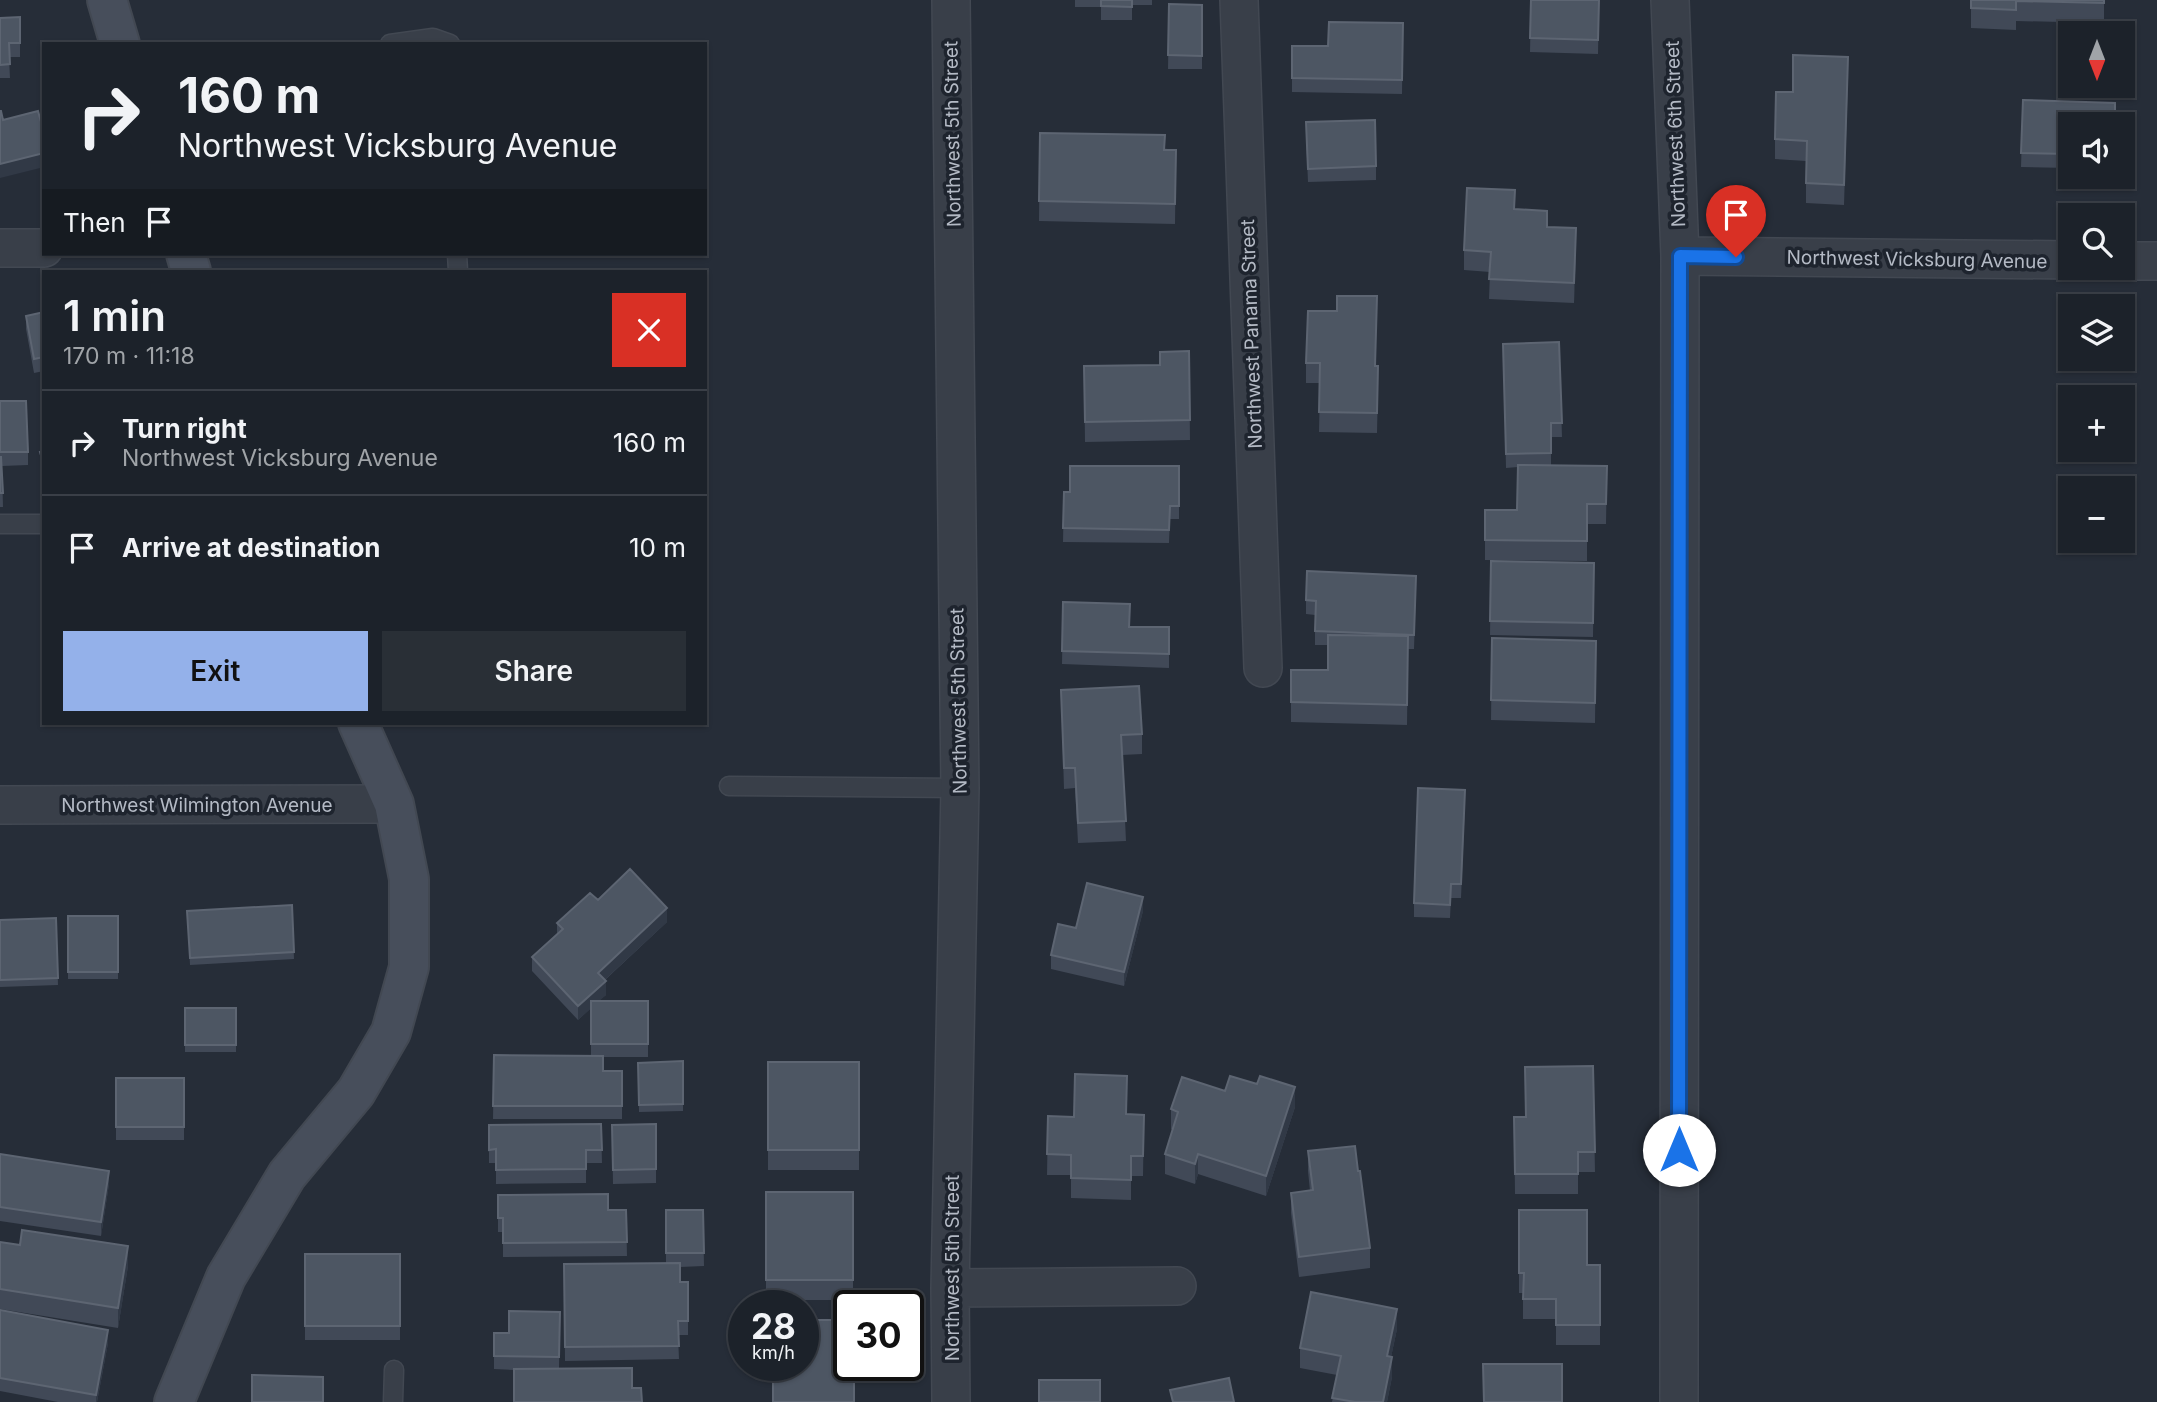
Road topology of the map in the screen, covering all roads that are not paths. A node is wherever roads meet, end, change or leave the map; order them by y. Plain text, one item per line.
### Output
1 (107, 0) edge
2 (951, 0) edge
3 (1239, 0) edge
4 (1670, 0) edge
5 (119, 42) edge
6 (404, 42) edge
7 (444, 42) edge
8 (42, 247) edge
9 (0, 248) edge
10 (1680, 256) junction
11 (2058, 260) edge
12 (2135, 261) edge
13 (2157, 261) edge
14 (0, 524) edge
15 (42, 524) edge
16 (1263, 668) dead end
17 (359, 725) edge
18 (729, 786) dead end
19 (960, 788) junction
20 (394, 804) junction
21 (0, 805) edge
22 (1177, 1286) dead end
23 (950, 1288) junction
24 (394, 1370) dead end
25 (174, 1402) edge
26 (393, 1402) edge
27 (951, 1402) edge
28 (1679, 1402) edge

1 - 5 street
2 - 19 street, Northwest 5th Street
3 - 16 street, Northwest Panama Street
4 - 10 street, Northwest 6th Street
6 - 7 lane
8 - 9 street
10 - 11 street, Northwest Vicksburg Avenue
10 - 28 street, Northwest 6th Street
12 - 13 street
14 - 15 lane
17 - 20 street
18 - 19 lane
19 - 23 street, Northwest 5th Street
20 - 21 street, Northwest Wilmington Avenue
20 - 25 street
22 - 23 street
23 - 27 street, Northwest 5th Street
24 - 26 lane

